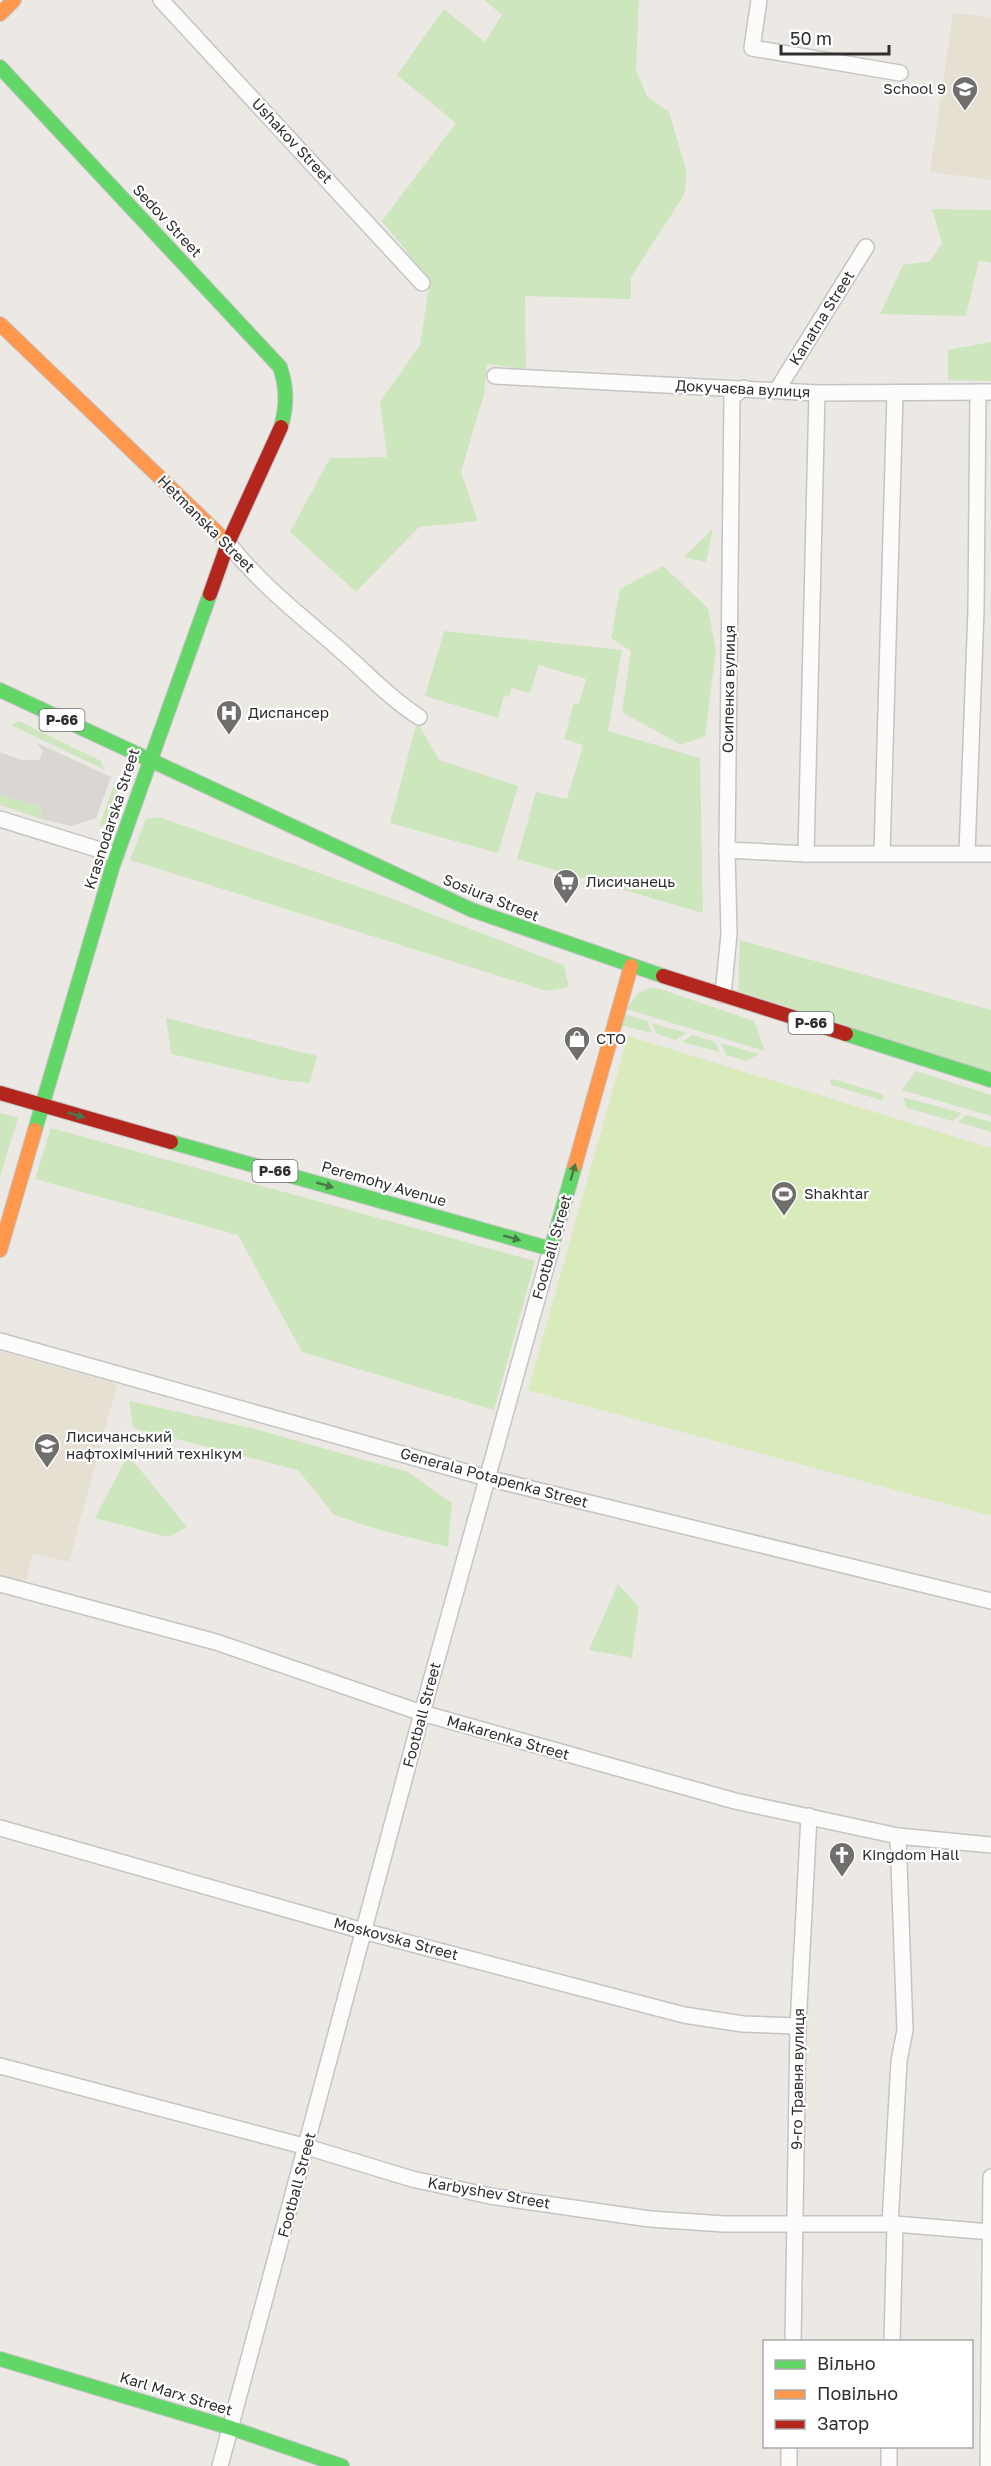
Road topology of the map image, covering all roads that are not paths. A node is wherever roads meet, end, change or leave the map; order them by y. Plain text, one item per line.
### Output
1 (14, 0) edge
2 (161, 0) edge
3 (759, 0) edge
4 (0, 14) edge
5 (0, 67) edge
6 (900, 74) dead end
7 (866, 247) dead end
8 (422, 283) dead end
9 (0, 324) edge
10 (495, 376) dead end
11 (744, 388) junction
12 (777, 390) junction
13 (985, 392) edge
14 (816, 393) junction
15 (895, 394) junction
16 (286, 409) joint
17 (228, 543) junction
18 (0, 690) edge
19 (418, 717) dead end
20 (149, 759) junction
21 (0, 819) edge
22 (727, 850) junction
23 (967, 853) junction
24 (806, 854) junction
25 (882, 854) junction
26 (991, 854) edge
27 (116, 855) junction
28 (631, 966) junction
29 (723, 995) junction
30 (991, 1080) edge
31 (0, 1093) edge
32 (44, 1106) junction
33 (551, 1248) junction
34 (0, 1250) edge
35 (0, 1341) edge
36 (488, 1478) junction
37 (0, 1584) edge
38 (991, 1601) edge
39 (422, 1713) junction
40 (809, 1816) junction
41 (0, 1828) edge
42 (898, 1836) junction
43 (991, 1845) edge
44 (363, 1931) junction
45 (798, 2026) junction
46 (0, 2066) edge
47 (307, 2146) junction
48 (991, 2177) edge
49 (796, 2223) junction
50 (893, 2224) junction
51 (991, 2231) edge
52 (793, 2340) edge
53 (892, 2340) edge
54 (0, 2360) edge
55 (231, 2428) junction
56 (789, 2448) edge
57 (889, 2448) edge
58 (220, 2466) edge
59 (342, 2466) edge
60 (789, 2466) edge
61 (889, 2466) edge
62 (988, 2466) edge

1 - 4 street
2 - 8 street, Ushakov Street
3 - 6 street
5 - 16 street, Sedov Street
7 - 12 street, Kanatna Street
9 - 17 street, Hetmanska Street
10 - 11 street, Докучаєва вулиця
11 - 12 street, Докучаєва вулиця
11 - 22 street, Осипенка вулиця
12 - 14 street, Докучаєва вулиця
13 - 15 street, Докучаєва вулиця
13 - 23 street
14 - 15 street, Докучаєва вулиця
14 - 24 street
15 - 25 street
16 - 17 street, Krasnodarska Street
17 - 19 street, Hetmanska Street
17 - 20 street, Krasnodarska Street
18 - 20 street, Sosiura Street / Р-66
20 - 27 street, Krasnodarska Street
20 - 28 street, Sosiura Street / Р-66
21 - 27 street
22 - 24 street
22 - 29 street, Осипенка вулиця
23 - 25 street
23 - 26 street
24 - 25 street
27 - 32 street, Krasnodarska Street
28 - 29 street, Sosiura Street / Р-66
33 -> 28 street, Football Street
29 - 30 street, Sosiura Street / Р-66
31 - 32 street, Peremohy Avenue / Р-66
32 -> 33 street, Peremohy Avenue / Р-66
32 - 34 street, Krasnodarska Street
33 - 36 street, Football Street
35 - 36 street, Generala Potapenka Street
36 - 38 street, Generala Potapenka Street
36 - 39 street, Football Street
37 - 39 street, Makarenka Street
39 - 40 street, Makarenka Street
39 - 44 street, Football Street
40 - 42 street, Makarenka Street
40 - 45 street, 9-го Травня вулиця
41 - 44 street, Moskovska Street
42 - 43 street, Makarenka Street
42 - 50 street
44 - 45 street, Moskovska Street
44 - 47 street, Football Street
45 - 49 street, 9-го Травня вулиця
46 - 47 street, Karbyshev Street
47 - 49 street, Karbyshev Street
47 - 55 street, Football Street
48 - 51 street
49 - 50 street, Karbyshev Street
49 - 52 street, 9-го Травня вулиця
50 - 51 street, Karbyshev Street
50 - 53 street
51 - 62 street
54 - 55 street, Karl Marx Street
55 - 58 street, Football Street
55 - 59 street, Karl Marx Street
56 - 60 street
57 - 61 street

